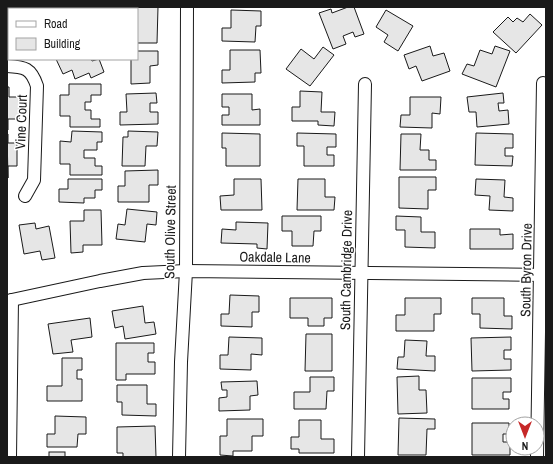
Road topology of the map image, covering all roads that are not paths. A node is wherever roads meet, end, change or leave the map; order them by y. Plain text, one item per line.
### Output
1 (187, 7) edge
2 (7, 66) edge
3 (543, 83) dead end
4 (365, 84) dead end
5 (25, 196) dead end
6 (186, 271) junction
7 (361, 273) junction
8 (543, 275) edge
9 (9, 301) edge
10 (10, 457) edge
11 (179, 457) edge
12 (358, 457) edge
13 (537, 457) edge

1 - 6 street, South Olive Street
2 - 5 street, Vine Court
3 - 8 street, South Byron Drive
4 - 7 street, South Cambridge Drive
6 - 7 street, Oakdale Lane
6 - 9 street, Oakdale Lane
6 - 11 street, South Olive Street
7 - 8 street, Oakdale Lane
7 - 12 street, South Cambridge Drive
8 - 13 street, South Byron Drive
9 - 10 street

